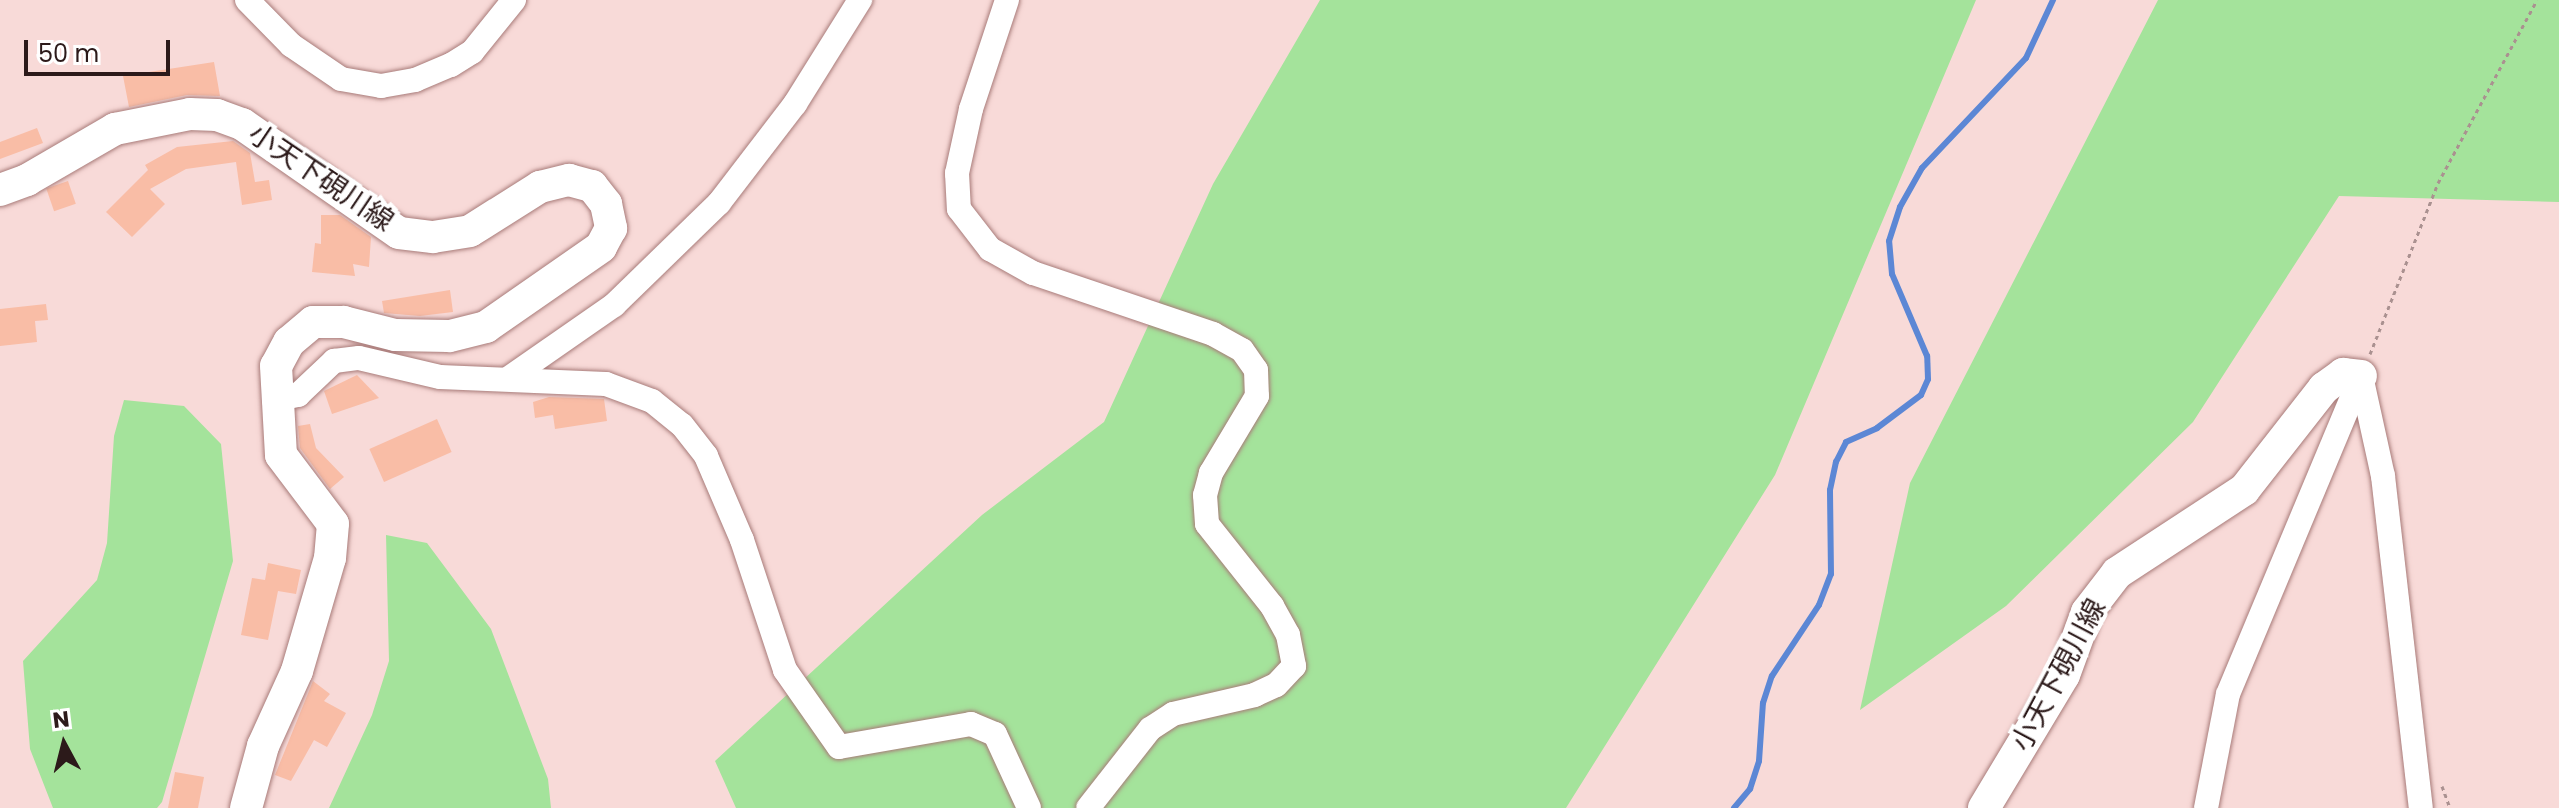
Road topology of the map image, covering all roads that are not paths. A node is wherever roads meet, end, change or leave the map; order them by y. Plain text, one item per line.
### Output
1 (247, 0) edge
2 (514, 0) edge
3 (860, 0) edge
4 (1007, 0) edge
5 (0, 190) edge
6 (2361, 376) junction
7 (509, 378) junction
8 (274, 400) junction
9 (246, 808) edge
10 (1029, 808) edge
11 (1088, 808) edge
12 (1984, 808) edge
13 (2206, 808) edge
14 (2421, 808) edge

1 - 2 street
3 - 7 street
4 - 11 street
5 - 8 main road, 小天下硯川線
6 - 12 main road, 小天下硯川線
6 - 13 street
6 - 14 street
7 - 8 street
7 - 10 street
8 - 9 main road, 小天下硯川線

